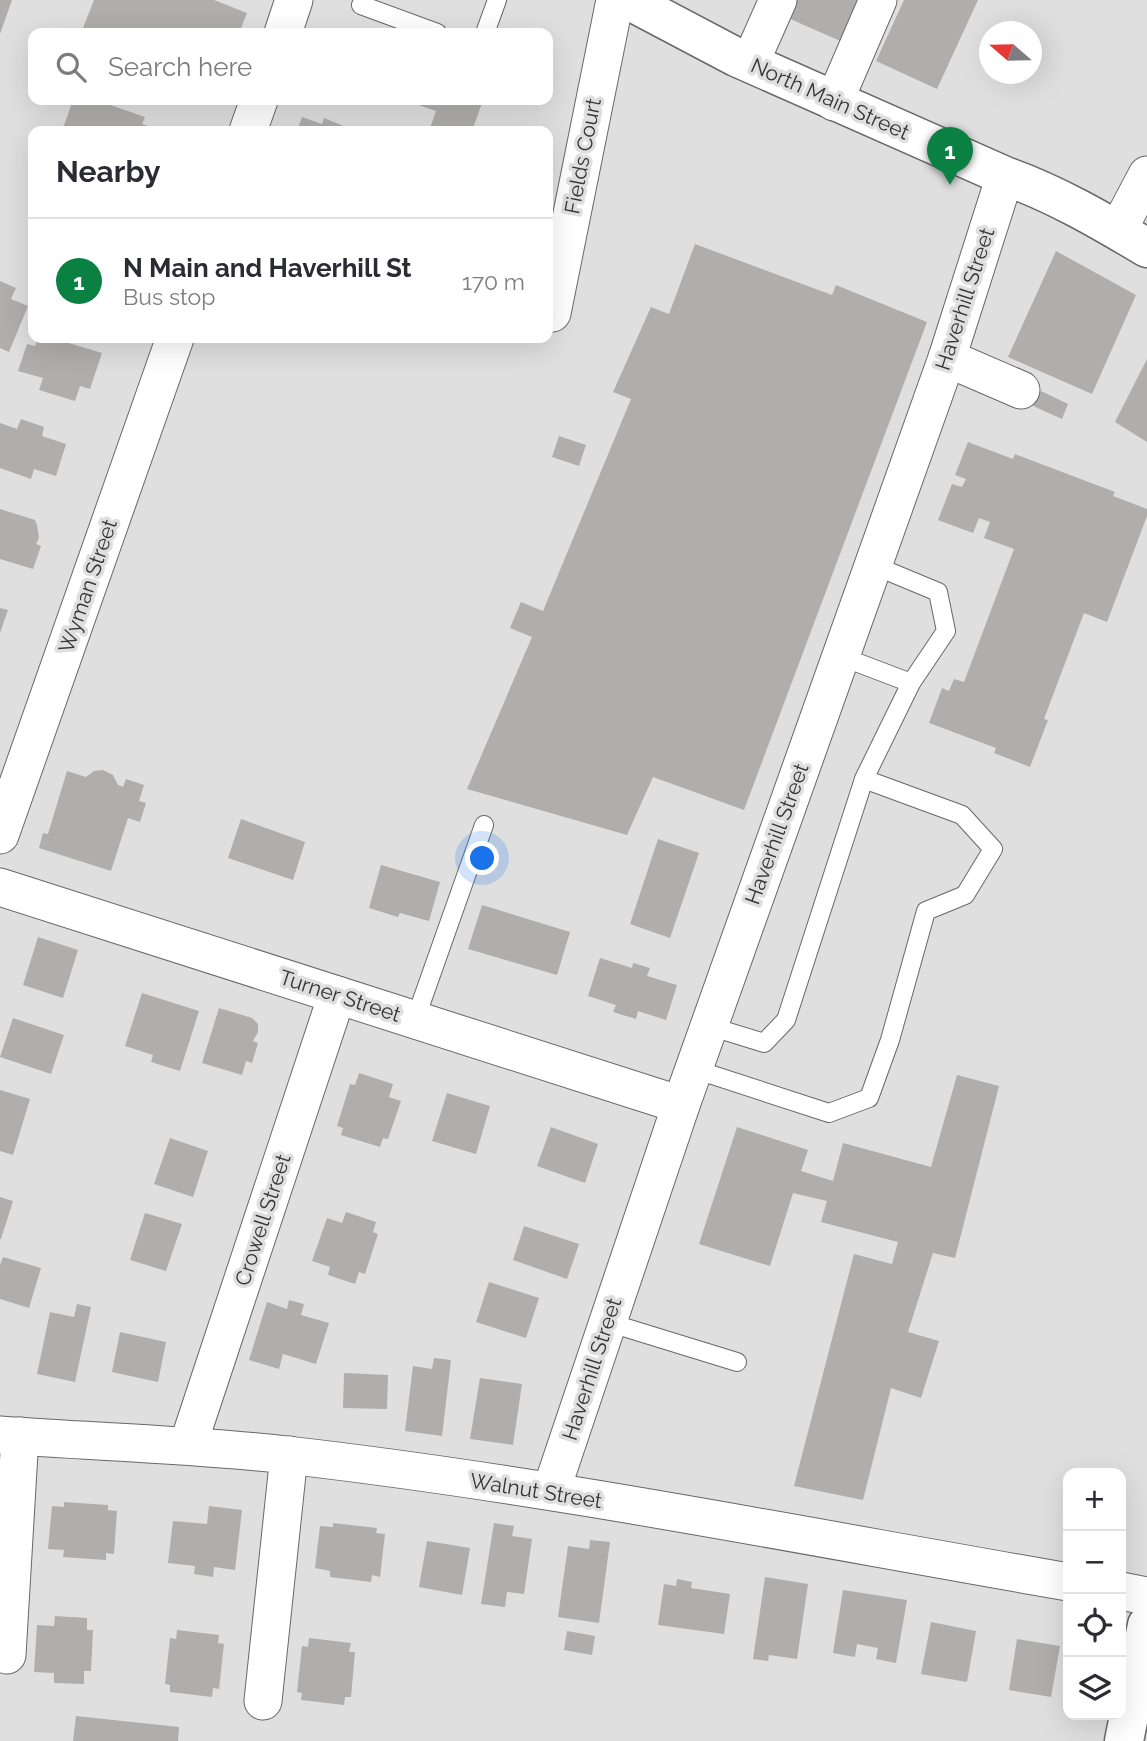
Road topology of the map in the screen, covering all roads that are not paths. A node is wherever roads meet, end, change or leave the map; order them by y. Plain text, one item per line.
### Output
1 (294, 0) edge
2 (497, 0) edge
3 (615, 0) edge
4 (628, 0) edge
5 (778, 0) edge
6 (878, 0) edge
7 (361, 5) dead end
8 (285, 28) edge
9 (423, 28) edge
10 (487, 28) edge
11 (750, 63) junction
12 (834, 102) junction
13 (257, 105) edge
14 (250, 126) edge
15 (1147, 175) edge
16 (1005, 176) junction
17 (1132, 239) edge
18 (553, 308) edge
19 (173, 343) edge
20 (947, 358) junction
21 (1021, 390) dead end
22 (873, 565) junction
23 (841, 656) junction
24 (911, 683) junction
25 (864, 779) junction
26 (484, 825) dead end
27 (0, 835) edge
28 (0, 887) edge
29 (337, 995) junction
30 (415, 1020) junction
31 (709, 1026) junction
32 (694, 1069) junction
33 (681, 1105) junction
34 (607, 1322) junction
35 (737, 1362) dead end
36 (10, 1436) edge
37 (188, 1445) junction
38 (289, 1455) junction
39 (551, 1491) junction
40 (1063, 1581) edge
41 (1126, 1592) edge
42 (1147, 1596) edge
43 (1147, 1625) edge
44 (7, 1655) dead end
45 (263, 1701) dead end
46 (1124, 1741) edge

1 - 8 street
2 - 10 lane
3 - 18 street, Fields Court
4 - 11 main road, North Main Street
5 - 11 street
6 - 12 street
7 - 9 lane
11 - 12 main road, North Main Street
12 - 16 main road, North Main Street
13 - 14 street
15 - 17 street
16 - 17 main road, North Main Street
16 - 20 street, Haverhill Street
19 - 27 street, Wyman Street
20 - 21 street
20 - 22 street, Haverhill Street
22 - 23 street, Haverhill Street
22 - 24 lane
23 - 24 lane
23 - 31 street, Haverhill Street
24 - 25 lane
25 - 31 lane
25 - 32 lane
26 - 30 lane
28 - 29 street, Turner Street
29 - 30 street, Turner Street
29 - 37 street, Crowell Street
30 - 33 street, Turner Street
31 - 32 street, Haverhill Street
32 - 33 street, Haverhill Street
33 - 34 street, Haverhill Street
34 - 35 lane
34 - 39 street, Haverhill Street
36 - 37 street, Walnut Street
36 - 44 street
37 - 38 street, Walnut Street
38 - 39 street, Walnut Street
38 - 45 street
39 - 40 street, Walnut Street
41 - 42 street
43 - 46 main road

